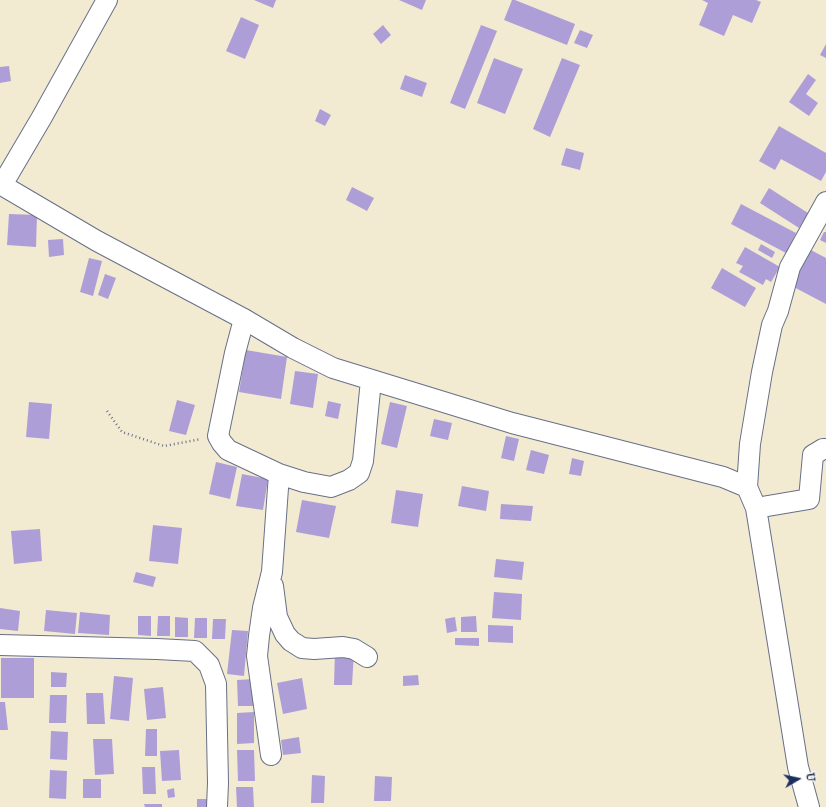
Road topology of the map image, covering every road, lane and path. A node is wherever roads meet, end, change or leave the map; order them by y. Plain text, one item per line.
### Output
1 (107, 0) edge
2 (1, 184) edge
3 (826, 202) edge
4 (244, 319) junction
5 (370, 380) junction
6 (108, 411) dead end
7 (218, 436) junction
8 (826, 449) edge
9 (279, 474) junction
10 (747, 487) junction
11 (756, 508) junction
12 (272, 572) junction
13 (0, 645) edge
14 (367, 657) dead end
15 (271, 755) dead end
16 (217, 807) edge
17 (809, 807) edge

1 - 2 street
2 - 4 street
3 - 10 street
4 - 5 street
4 - 7 street
5 - 9 street
5 - 10 street
6 - 7 path
7 - 9 street
8 - 11 street
9 - 12 street
10 - 11 street
11 - 17 street
12 - 14 street
12 - 15 street
13 - 16 street

